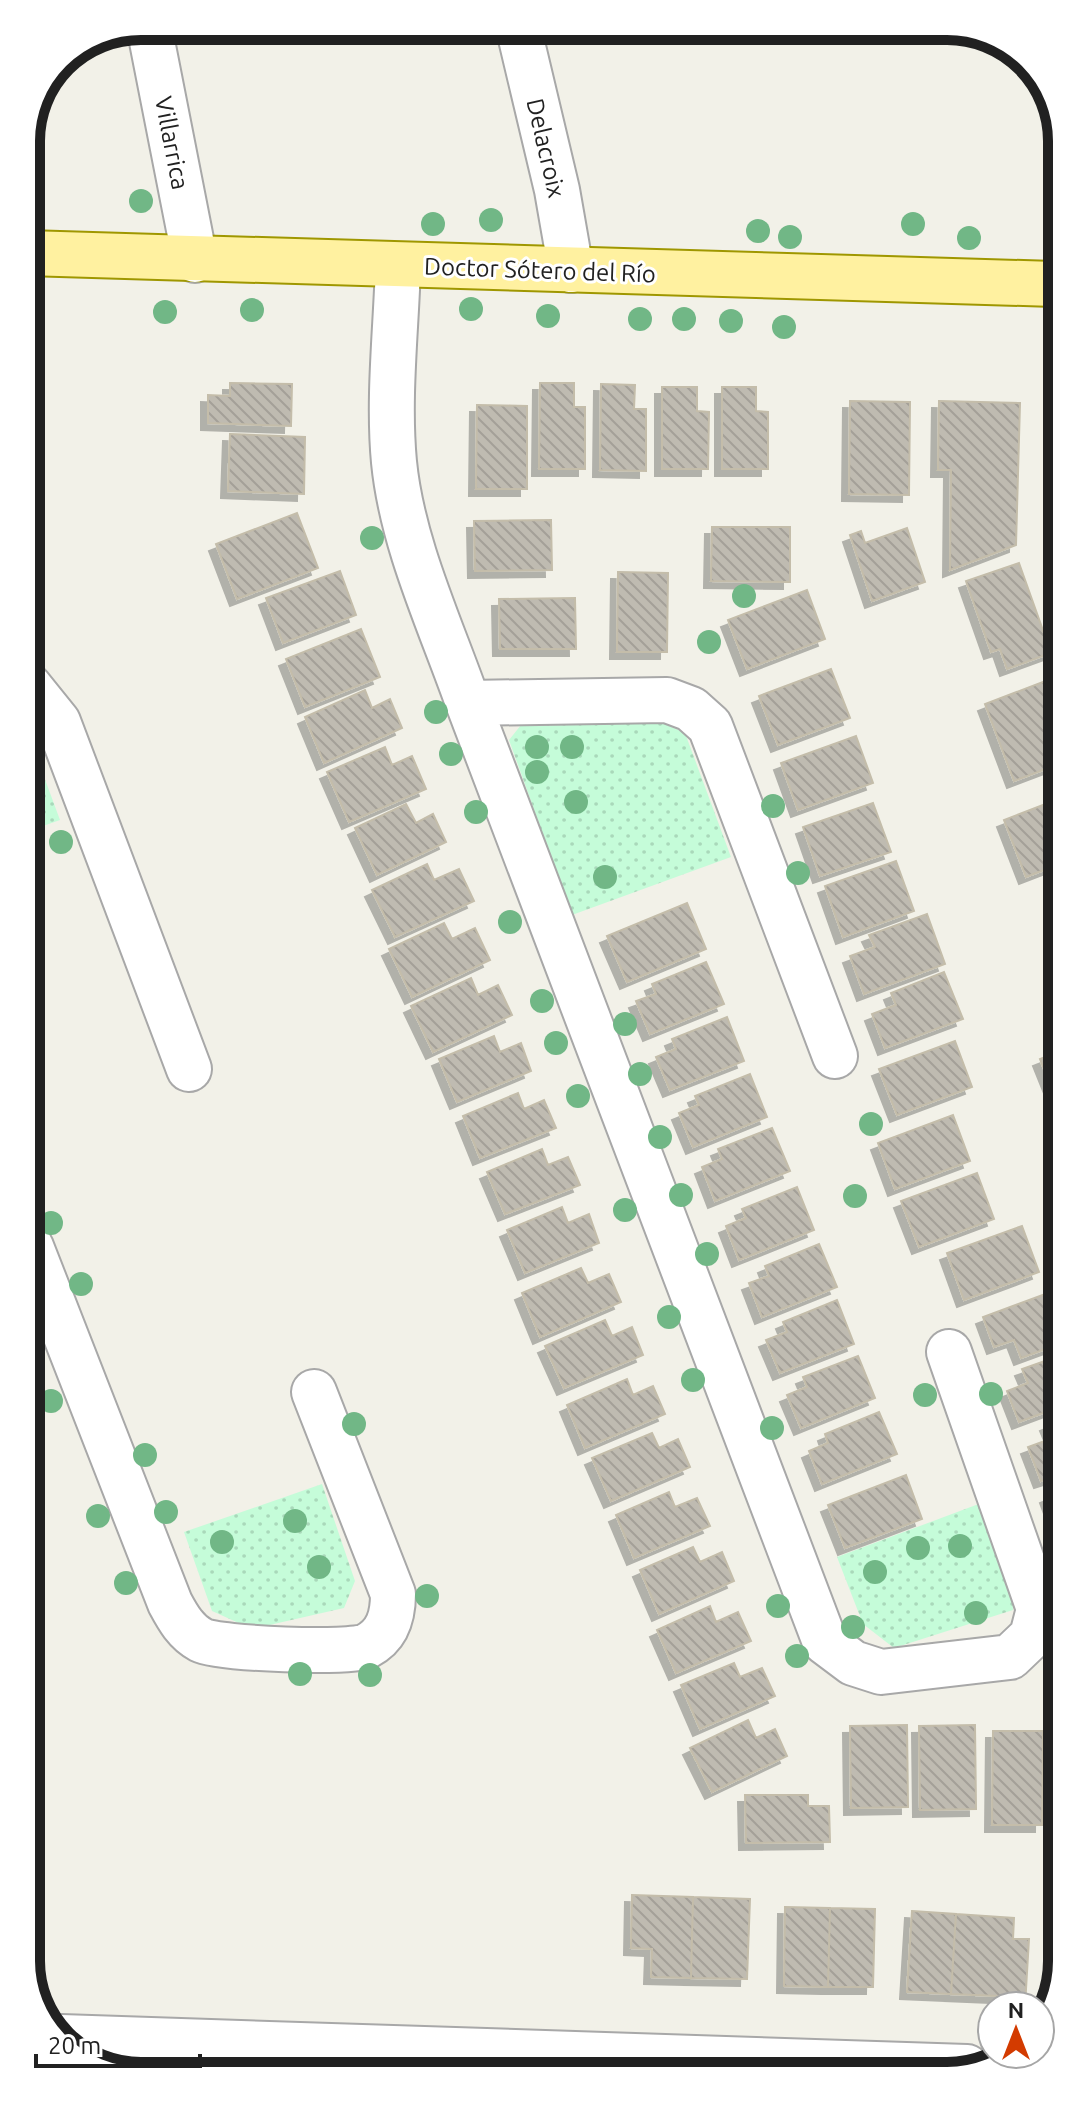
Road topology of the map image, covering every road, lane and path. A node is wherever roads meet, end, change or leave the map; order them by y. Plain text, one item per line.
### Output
1 (152, 40) edge
2 (521, 40) edge
3 (40, 254) edge
4 (195, 260) junction
5 (398, 266) junction
6 (571, 270) junction
7 (1048, 284) edge
8 (40, 700) edge
9 (468, 703) junction
10 (835, 1056) dead end
11 (189, 1069) dead end
12 (40, 1270) edge
13 (949, 1352) dead end
14 (314, 1392) dead end
15 (76, 2038) edge
16 (425, 2062) edge

1 - 4 street, Villarrica
2 - 6 street, Delacroix
3 - 4 main road, Doctor Sótero del Río
4 - 5 main road, Doctor Sótero del Río
5 - 6 main road, Doctor Sótero del Río
5 - 9 street
6 - 7 main road, Doctor Sótero del Río
8 - 11 street
9 - 10 street
9 - 13 street
12 - 14 street
15 - 16 street

